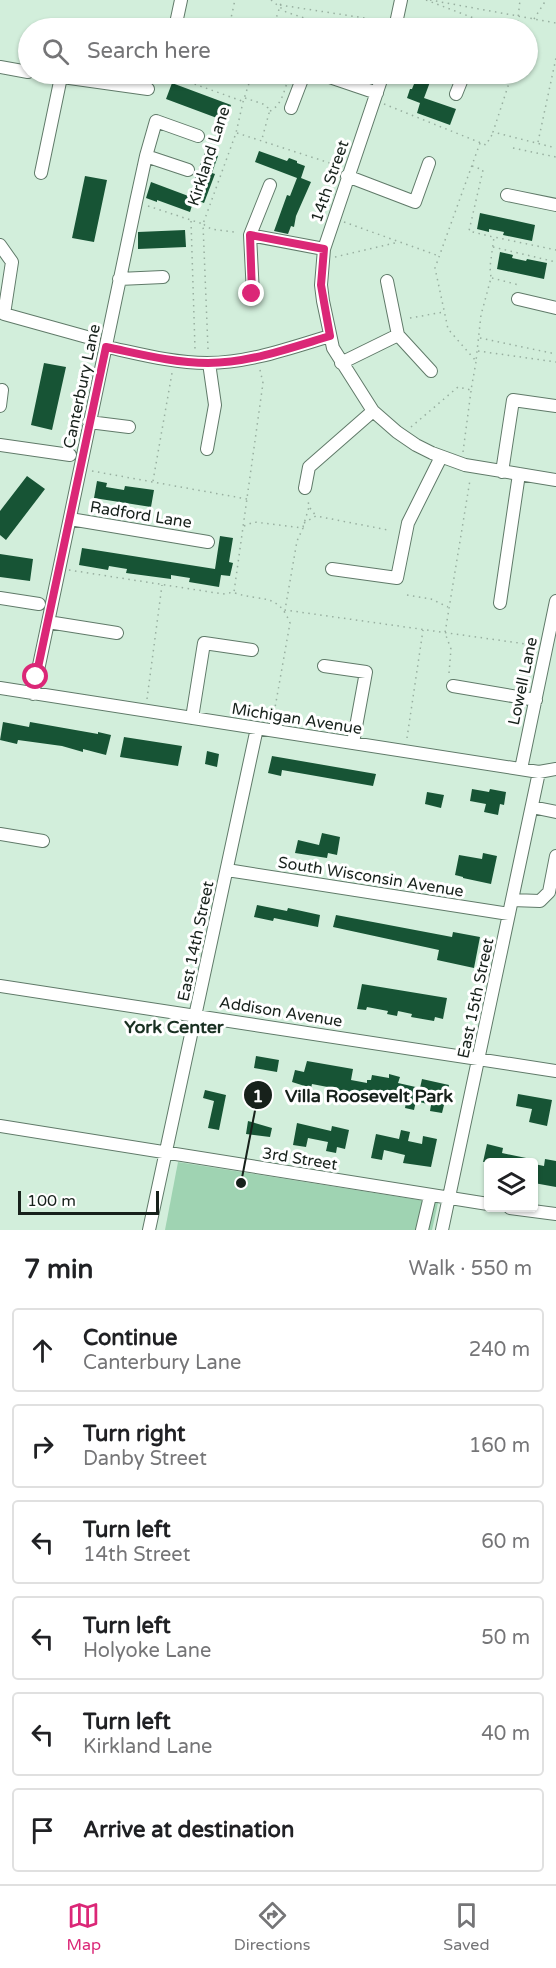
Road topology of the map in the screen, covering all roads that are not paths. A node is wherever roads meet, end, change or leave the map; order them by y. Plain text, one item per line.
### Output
1 (181, 0) edge
2 (401, 0) edge
3 (177, 18) edge
4 (397, 18) edge
5 (0, 67) edge
6 (18, 70) edge
7 (60, 84) edge
8 (112, 84) edge
9 (300, 84) edge
10 (345, 84) edge
11 (382, 84) edge
12 (460, 84) edge
13 (148, 89) dead end
14 (456, 94) dead end
15 (380, 99) junction
16 (291, 108) dead end
17 (198, 136) dead end
18 (146, 156) junction
19 (429, 163) dead end
20 (188, 170) dead end
21 (41, 173) dead end
22 (347, 176) junction
23 (270, 184) dead end
24 (507, 195) dead end
25 (556, 205) edge
26 (250, 235) junction
27 (0, 245) edge
28 (324, 249) junction
29 (163, 277) dead end
30 (119, 279) junction
31 (387, 280) dead end
32 (252, 294) dead end
33 (518, 299) dead end
34 (556, 308) edge
35 (398, 335) junction
36 (330, 336) junction
37 (94, 339) dead end
38 (106, 347) junction
39 (208, 363) junction
40 (341, 363) junction
41 (430, 371) dead end
42 (2, 390) dead end
43 (0, 406) edge
44 (556, 406) edge
45 (373, 411) junction
46 (89, 422) junction
47 (129, 427) dead end
48 (5, 446) edge
49 (207, 449) dead end
50 (70, 455) dead end
51 (441, 457) junction
52 (502, 472) junction
53 (519, 474) junction
54 (556, 480) edge
55 (306, 492) road end
56 (70, 519) junction
57 (207, 542) dead end
58 (332, 569) dead end
59 (0, 598) edge
60 (556, 600) edge
61 (500, 603) dead end
62 (39, 604) dead end
63 (48, 622) junction
64 (117, 633) dead end
65 (252, 650) dead end
66 (324, 666) dead end
67 (453, 686) dead end
68 (0, 688) edge
69 (33, 694) junction
70 (536, 700) junction
71 (192, 718) junction
72 (257, 728) junction
73 (353, 743) junction
74 (521, 769) junction
75 (556, 769) edge
76 (539, 772) junction
77 (532, 807) junction
78 (556, 812) edge
79 (0, 834) edge
80 (44, 841) dead end
81 (556, 856) edge
82 (227, 870) junction
83 (512, 900) junction
84 (509, 914) junction
85 (0, 986) edge
86 (196, 1015) junction
87 (478, 1059) junction
88 (556, 1071) edge
89 (0, 1126) edge
90 (167, 1152) junction
91 (430, 1196) junction
92 (448, 1199) junction
93 (484, 1203) edge
94 (538, 1212) edge
95 (556, 1214) edge
96 (149, 1230) edge
97 (422, 1230) edge
98 (442, 1230) edge

1 - 3 street
2 - 4 street
5 - 6 street
7 - 21 street
8 - 13 street
9 - 16 street
10 - 15 street
11 - 15 street, 14th Street
12 - 14 street
15 - 22 street, 14th Street
17 - 18 street, Canterbury Lane
18 - 20 street
18 - 30 street, Canterbury Lane
19 - 22 street
22 - 28 street, 14th Street
23 - 26 street
24 - 25 street
26 - 28 street
26 - 32 street
27 - 37 street
28 - 36 street, 14th Street
29 - 30 street
30 - 38 street, Canterbury Lane
31 - 35 street
33 - 34 street
35 - 40 street
35 - 41 street
36 - 39 street
36 - 40 street, 14th Street
38 - 39 street
38 - 46 street, Canterbury Lane
39 - 49 street
40 - 45 street, 14th Street
42 - 43 street
44 - 52 street
45 - 51 street, 14th Street
45 - 55 street
46 - 47 street
46 - 56 street, Canterbury Lane
48 - 50 street
51 - 52 street, 14th Street
51 - 58 street
52 - 53 street, 14th Street
53 - 54 street, 14th Street
53 - 61 street
56 - 57 street, Radford Lane
56 - 63 street, Canterbury Lane
59 - 62 street
60 - 70 street, Lowell Lane
63 - 64 street
63 - 69 street, Canterbury Lane
65 - 71 street
66 - 73 street
67 - 70 street
68 - 69 street, Michigan Avenue
69 - 71 street, Michigan Avenue
70 - 74 street, Lowell Lane
71 - 72 street, Michigan Avenue
72 - 73 street, Michigan Avenue
72 - 82 street, East 14th Street
73 - 74 street, Michigan Avenue
74 - 76 street, Michigan Avenue
75 - 76 street, Michigan Avenue
76 - 77 street, East 15th Street
77 - 78 street
77 - 83 street, East 15th Street
79 - 80 street
81 - 83 street
82 - 84 street, South Wisconsin Avenue
82 - 86 street, East 14th Street
83 - 84 street, East 15th Street
84 - 87 street, East 15th Street
85 - 86 street, Addison Avenue
86 - 87 street, Addison Avenue
86 - 90 street, East 14th Street
87 - 88 street, Addison Avenue
87 - 92 street, East 15th Street
89 - 90 street, 3rd Street
90 - 91 street, 3rd Street
90 - 96 street, East 14th Street
91 - 92 street, 3rd Street
91 - 97 street
92 - 93 street, 3rd Street
92 - 98 street, East 15th Street
94 - 95 street

